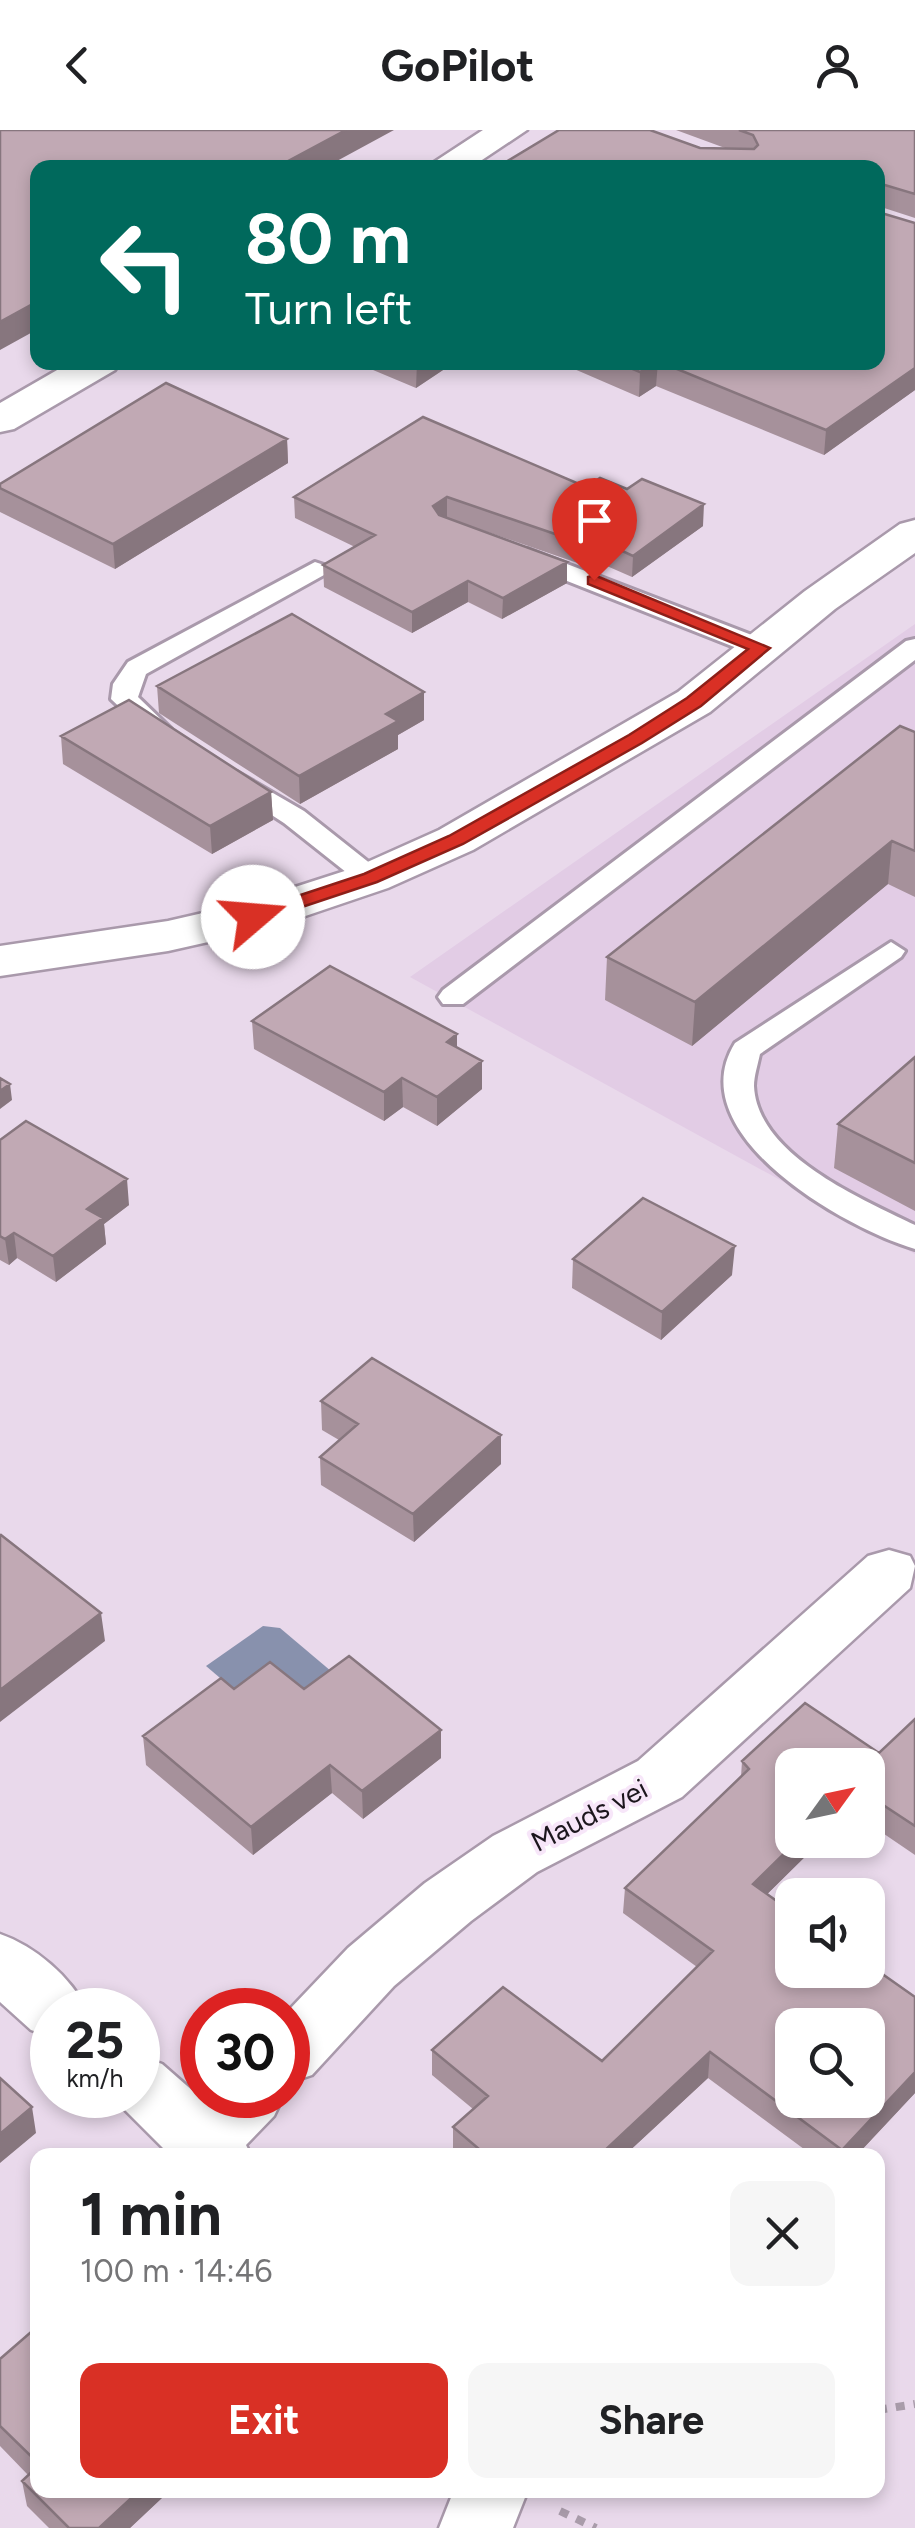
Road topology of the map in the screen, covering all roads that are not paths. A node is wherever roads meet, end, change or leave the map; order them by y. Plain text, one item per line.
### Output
1 (509, 130) edge
2 (458, 160) edge
3 (87, 370) edge
4 (0, 420) edge
5 (915, 533) edge
6 (504, 548) edge
7 (316, 570) dead end
8 (915, 646) edge
9 (761, 648) junction
10 (187, 748) edge
11 (218, 768) edge
12 (370, 878) junction
13 (890, 951) dead end
14 (0, 961) edge
15 (453, 997) dead end
16 (915, 1238) edge
17 (889, 1572) dead end
18 (0, 1962) edge
19 (30, 1989) edge
20 (310, 2032) edge
21 (160, 2104) edge
22 (233, 2118) edge
23 (210, 2148) edge
24 (212, 2148) edge
25 (488, 2498) edge
26 (476, 2528) edge

1 - 2 street
3 - 4 street
5 - 9 street
6 - 9 lane
7 - 10 lane
8 - 15 lane
9 - 12 street
11 - 12 lane
12 - 14 street
13 - 16 lane
17 - 20 street, Mauds vei
18 - 19 street
21 - 23 street
22 - 24 street
25 - 26 street

